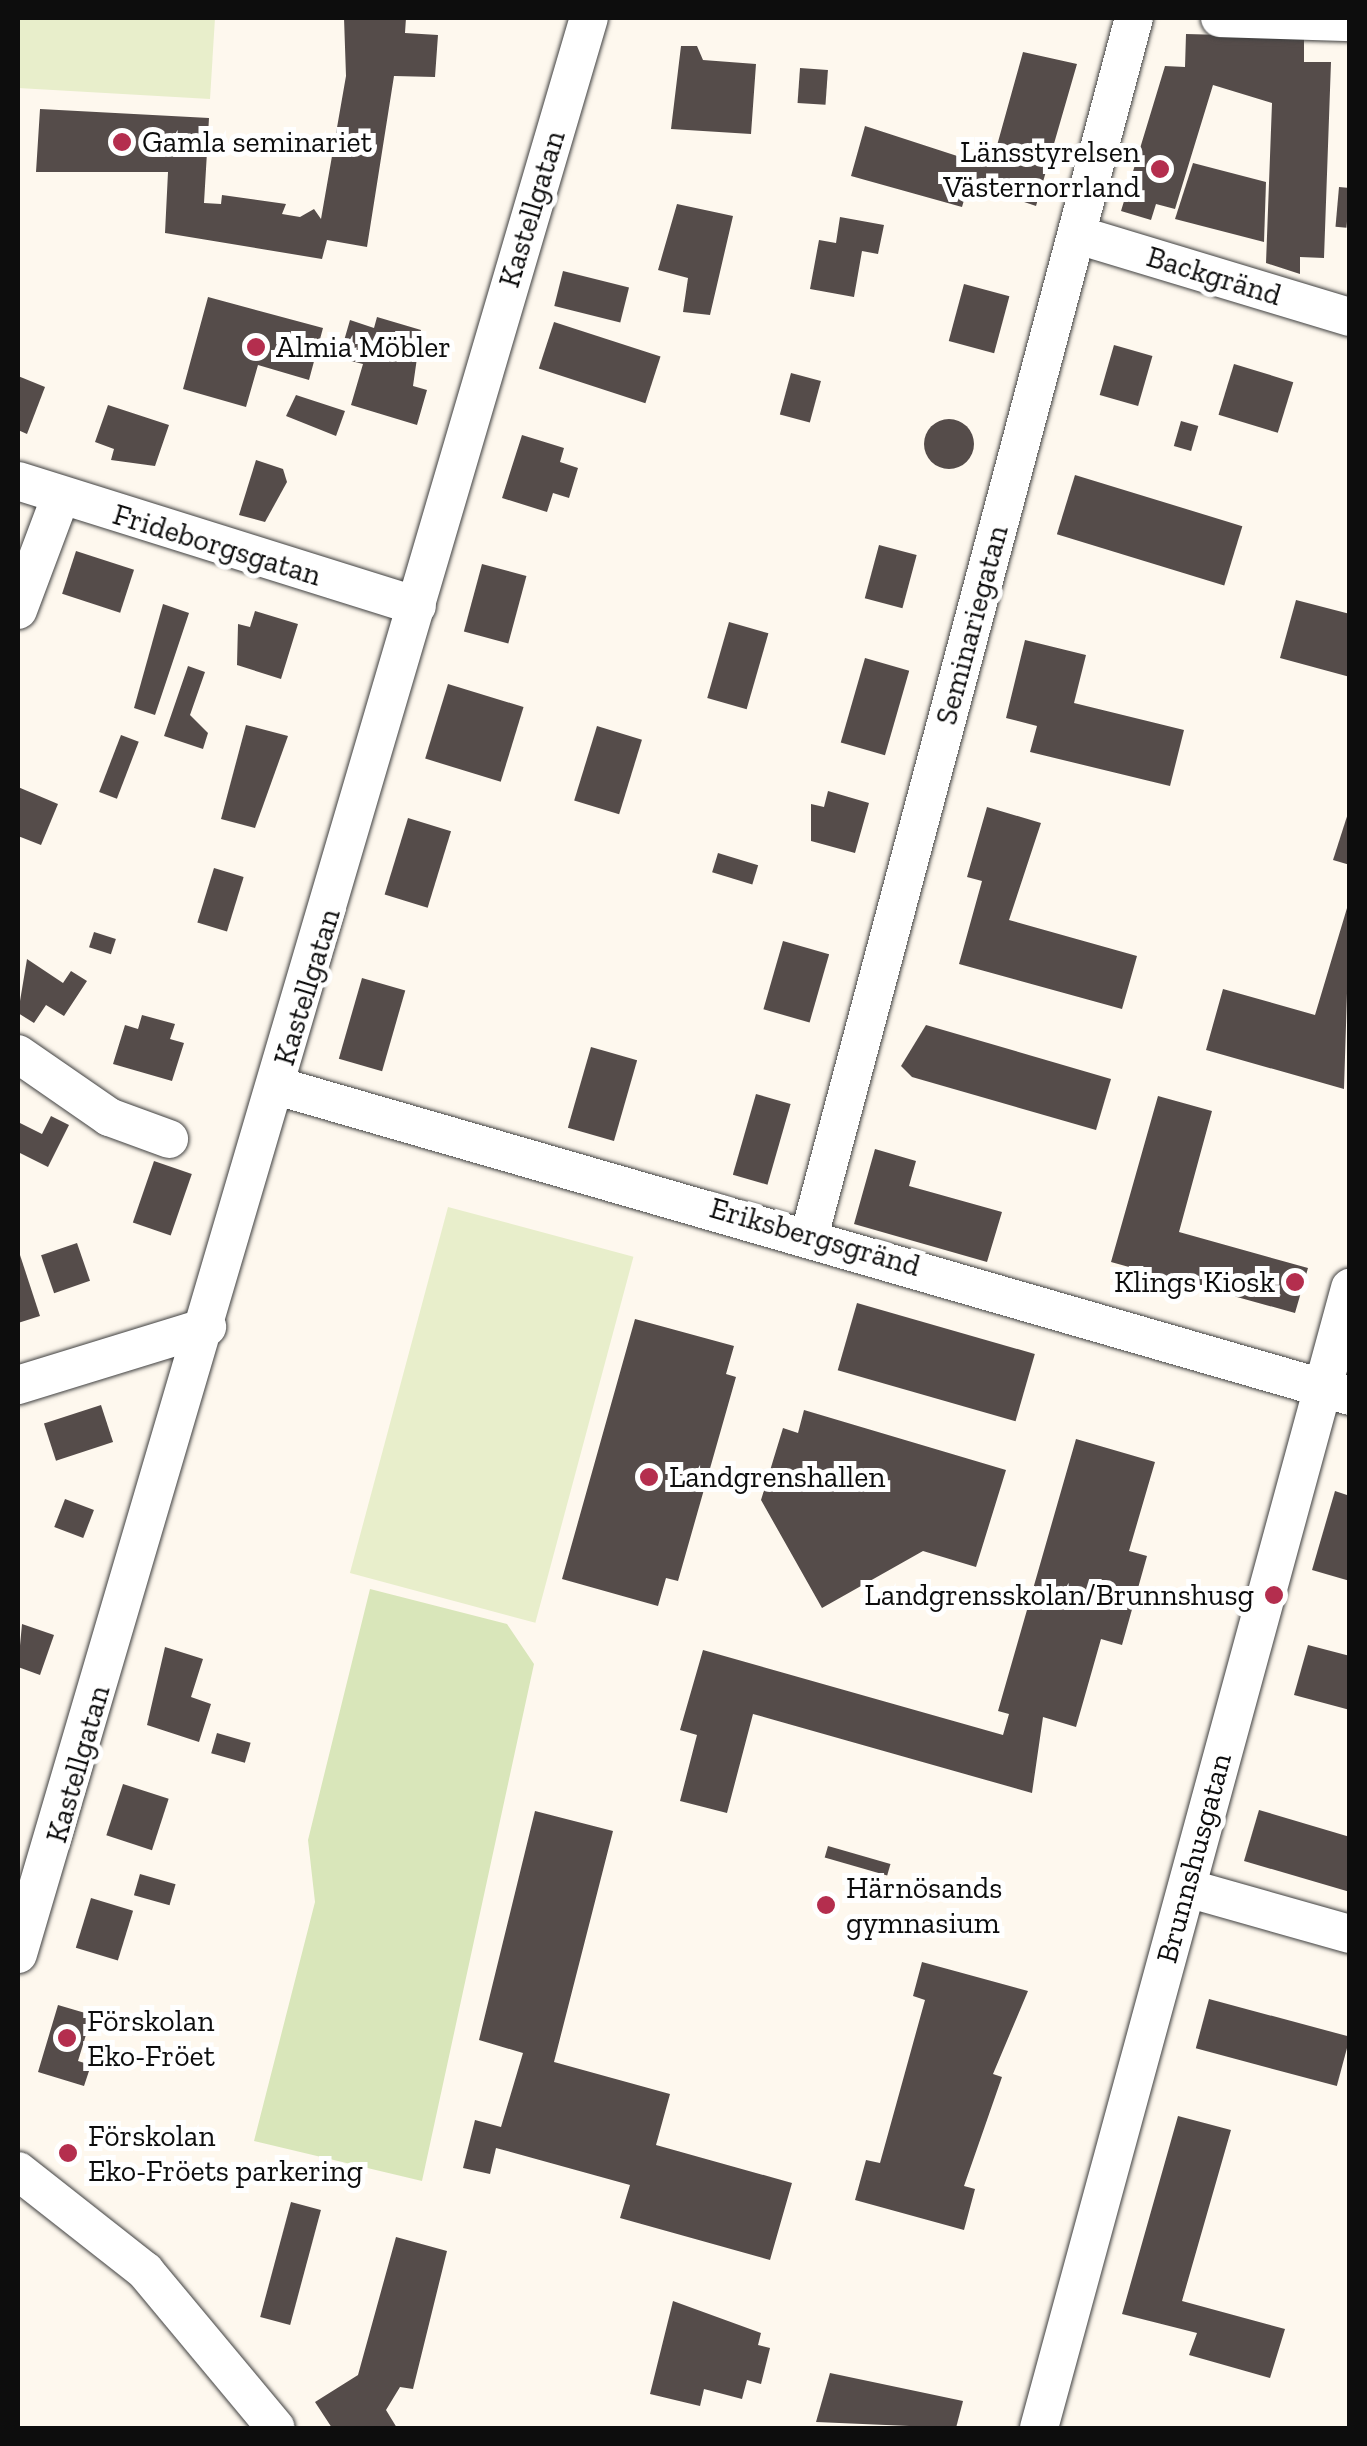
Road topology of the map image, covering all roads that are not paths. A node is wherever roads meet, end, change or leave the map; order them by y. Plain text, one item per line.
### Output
1 (589, 18) edge
2 (1134, 18) edge
3 (1220, 18) edge
4 (1350, 22) edge
5 (1078, 235) junction
6 (1350, 317) edge
7 (18, 482) edge
8 (60, 498) junction
9 (417, 606) junction
10 (18, 610) edge
11 (18, 1054) edge
12 (277, 1086) junction
13 (169, 1138) dead end
14 (810, 1234) junction
15 (1350, 1288) edge
16 (207, 1327) junction
17 (18, 1385) edge
18 (1337, 1393) edge
19 (30, 1877) edge
20 (1186, 1888) junction
21 (1350, 1934) edge
22 (18, 1954) edge
23 (18, 2171) edge
24 (276, 2428) edge
25 (1039, 2428) edge

1 - 9 street, Kastellgatan
2 - 5 street, Seminariegatan
3 - 4 street
5 - 6 street, Backgränd
5 - 14 street, Seminariegatan
7 - 8 street, Frideborgsgatan
8 - 9 street, Frideborgsgatan
8 - 10 street
9 - 12 street, Kastellgatan
11 - 13 street
12 - 14 street, Eriksbergsgränd
12 - 16 street, Kastellgatan
14 - 18 street, Eriksbergsgränd
15 - 18 street, Brunnshusgatan
16 - 17 street
16 - 19 street, Kastellgatan
18 - 20 street, Brunnshusgatan
19 - 22 street, Kastellgatan
20 - 21 street
20 - 25 street, Brunnshusgatan
23 - 24 street

